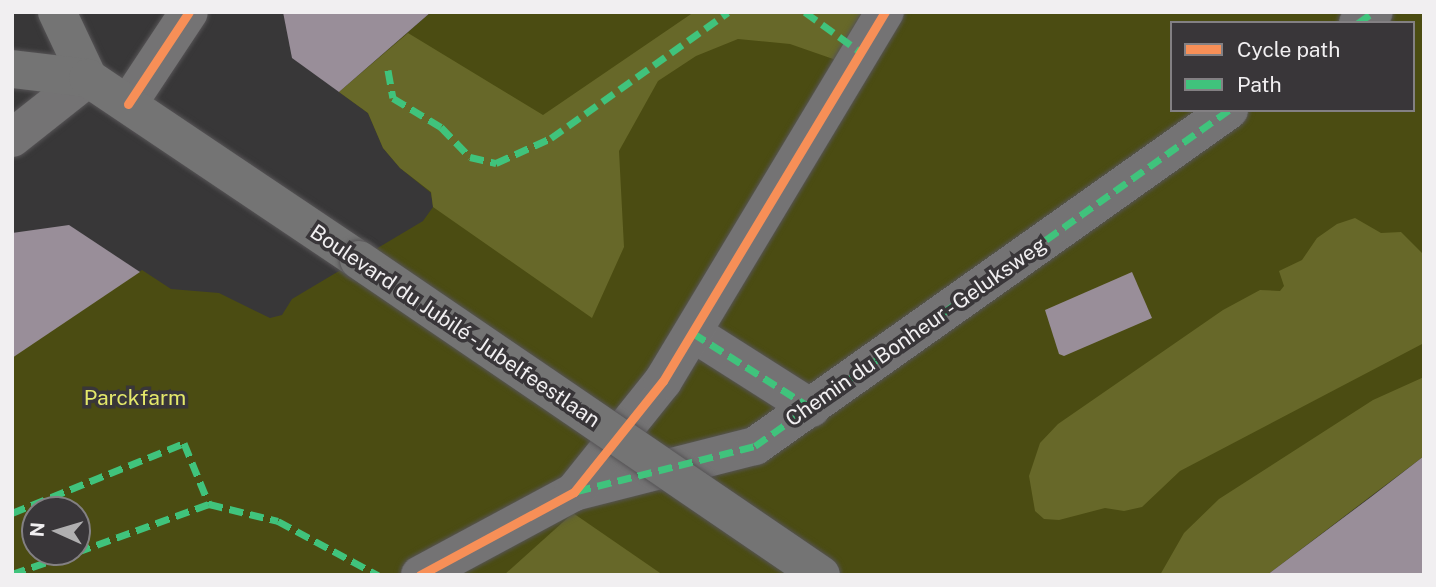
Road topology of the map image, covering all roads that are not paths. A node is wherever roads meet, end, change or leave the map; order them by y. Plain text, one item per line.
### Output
1 (57, 12) edge
2 (189, 12) edge
3 (885, 12) edge
4 (12, 69) edge
5 (88, 78) junction
6 (128, 104) junction
7 (1226, 112) edge
8 (12, 138) edge
9 (693, 333) junction
10 (811, 408) junction
11 (573, 492) junction
12 (420, 575) edge
13 (821, 575) edge

1 - 5 main road
2 - 6 street
3 - 9 street
4 - 5 main road
5 - 6 main road, Boulevard du Jubilé - Jubelfeestlaan
5 - 8 street
6 - 13 main road, Boulevard du Jubilé - Jubelfeestlaan, bridge
7 - 10 street, Chemin du Bonheur - Geluksweg
9 - 10 street
9 - 11 street
10 - 11 street, Chemin du Bonheur - Geluksweg
11 - 12 street

